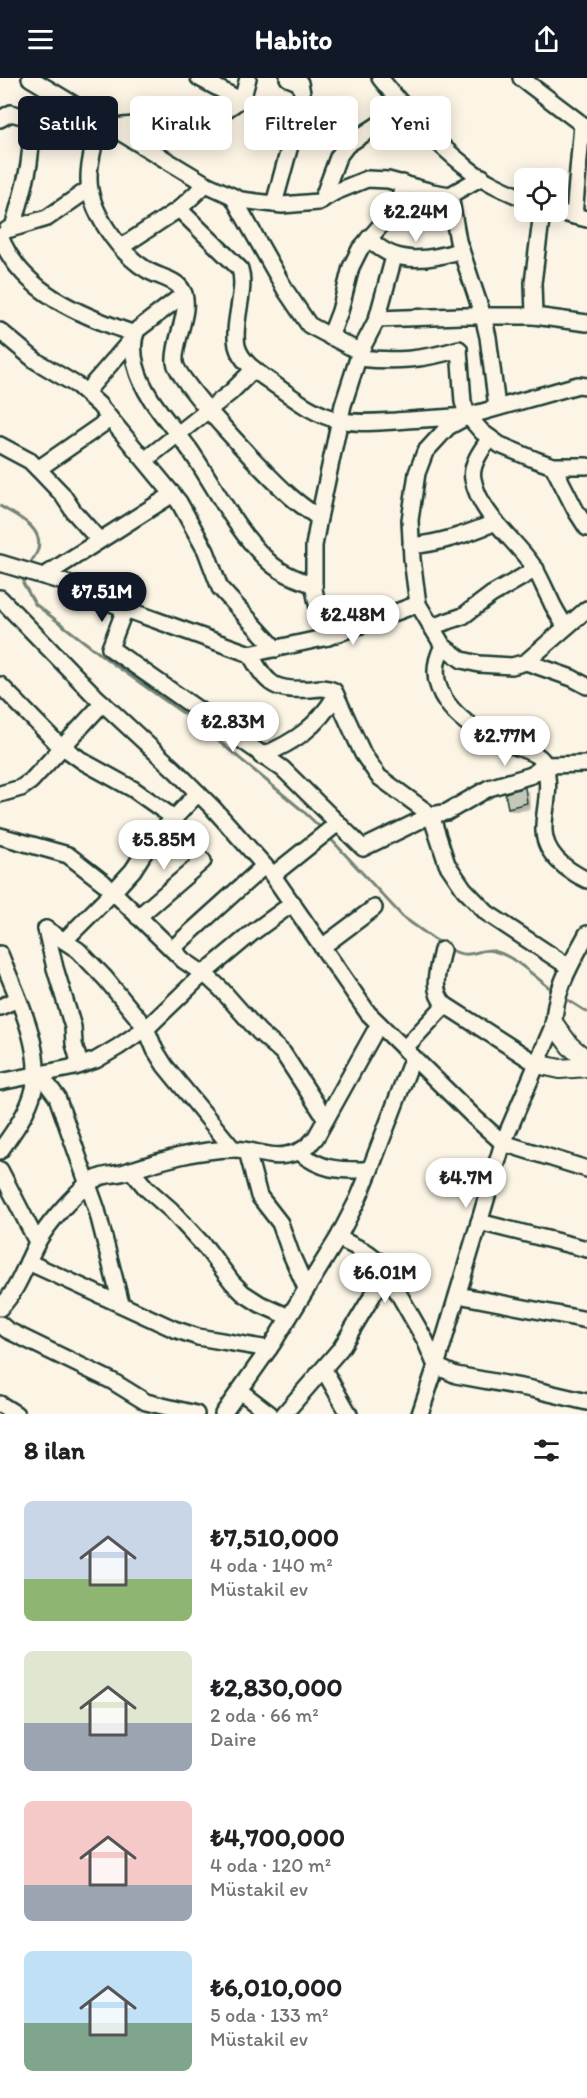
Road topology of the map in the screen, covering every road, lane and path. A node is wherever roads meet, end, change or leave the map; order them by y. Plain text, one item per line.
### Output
1 (30, 78) edge
2 (199, 78) edge
3 (249, 78) edge
4 (288, 78) edge
5 (380, 78) edge
6 (521, 78) edge
7 (60, 96) edge
8 (394, 96) edge
9 (240, 100) junction
10 (18, 115) edge
11 (0, 119) edge
12 (118, 126) edge
13 (585, 126) edge
14 (370, 130) edge
15 (118, 131) edge
16 (30, 150) edge
17 (93, 150) edge
18 (447, 150) edge
19 (482, 177) junction
20 (403, 183) junction
21 (206, 184) junction
22 (89, 189) junction
23 (514, 193) edge
24 (450, 195) junction
25 (233, 197) junction
26 (322, 200) junction
27 (274, 204) junction
28 (179, 209) junction
29 (387, 217) junction
30 (580, 217) edge
31 (454, 218) junction
32 (541, 222) edge
33 (4, 232) edge
34 (369, 238) junction
35 (121, 247) junction
36 (460, 250) junction
37 (394, 257) junction
38 (184, 294) junction
39 (483, 316) junction
40 (534, 316) junction
41 (377, 319) junction
42 (587, 323) edge
43 (0, 331) edge
44 (134, 336) junction
45 (330, 337) junction
46 (359, 355) junction
47 (254, 369) junction
48 (587, 386) edge
49 (86, 392) junction
50 (497, 407) junction
51 (208, 409) junction
52 (468, 416) junction
53 (110, 419) junction
54 (339, 420) junction
55 (176, 433) junction
56 (490, 438) junction
57 (0, 445) edge
58 (145, 460) junction
59 (553, 466) junction
60 (587, 466) edge
61 (38, 469) junction
62 (173, 494) junction
63 (319, 518) junction
64 (496, 522) junction
65 (587, 528) edge
66 (99, 540) junction
67 (411, 546) junction
68 (0, 562) edge
69 (536, 569) junction
70 (32, 572) junction
71 (314, 585) junction
72 (0, 598) edge
73 (418, 604) junction
74 (125, 609) junction
75 (584, 616) edge
76 (431, 627) junction
77 (566, 627) junction
78 (328, 638) junction
79 (443, 646) junction
80 (276, 649) junction
81 (250, 654) junction
82 (526, 662) junction
83 (0, 685) edge
84 (587, 686) edge
85 (336, 695) junction
86 (103, 703) junction
87 (62, 746) junction
88 (261, 756) junction
89 (587, 764) edge
90 (544, 765) junction
91 (198, 793) junction
92 (0, 794) edge
93 (431, 814) junction
94 (170, 822) junction
95 (330, 829) junction
96 (0, 836) edge
97 (587, 868) edge
98 (269, 871) junction
99 (571, 872) junction
100 (587, 880) edge
101 (113, 892) junction
102 (293, 903) junction
103 (374, 908) dead end
104 (138, 917) junction
105 (587, 934) edge
106 (65, 940) junction
107 (322, 947) junction
108 (172, 949) junction
109 (442, 950) dead end
110 (0, 954) edge
111 (569, 967) junction
112 (203, 974) junction
113 (18, 999) junction
114 (445, 1005) junction
115 (0, 1007) edge
116 (554, 1018) junction
117 (379, 1024) junction
118 (146, 1028) junction
119 (409, 1053) junction
120 (587, 1060) edge
121 (537, 1064) junction
122 (80, 1065) junction
123 (587, 1067) edge
124 (36, 1076) junction
125 (0, 1082) edge
126 (326, 1119) junction
127 (503, 1143) junction
128 (0, 1150) edge
129 (240, 1150) junction
130 (299, 1152) junction
131 (587, 1169) edge
132 (0, 1170) edge
133 (131, 1170) junction
134 (370, 1170) junction
135 (89, 1183) junction
136 (480, 1222) junction
137 (338, 1238) junction
138 (37, 1242) junction
139 (587, 1250) edge
140 (28, 1262) junction
141 (386, 1273) junction
142 (306, 1288) junction
143 (458, 1295) junction
144 (121, 1304) junction
145 (0, 1308) edge
146 (288, 1317) junction
147 (587, 1320) edge
148 (0, 1324) edge
149 (269, 1349) junction
150 (436, 1366) junction
151 (324, 1370) junction
152 (240, 1391) junction
153 (587, 1402) edge
154 (0, 1404) edge
155 (16, 1414) edge
156 (196, 1414) edge
157 (222, 1414) edge
158 (270, 1414) edge
159 (284, 1414) edge
160 (349, 1414) edge
161 (420, 1414) edge

1 - 7 street
2 - 9 street
3 - 9 street
4 - 27 street
5 - 8 street
6 - 13 street
9 - 12 street
10 - 11 street
13 - 30 street
14 - 26 street
15 - 21 street
16 - 33 street
17 - 22 street
18 - 19 street
19 - 23 street
19 - 24 street
20 - 24 street
20 - 26 street
20 - 29 street
21 - 25 street
21 - 28 street
22 - 33 street
22 - 35 street
24 - 31 street
25 - 27 street
25 - 45 street
26 - 27 street
28 - 35 street
28 - 47 street
29 - 31 street
29 - 34 street
31 - 36 street
32 - 40 street
33 - 44 street
34 - 37 street
34 - 45 street
35 - 38 street
36 - 37 street
36 - 39 street
37 - 41 street
38 - 44 street
38 - 51 street
39 - 40 street
39 - 41 street
39 - 50 street
40 - 42 street
41 - 46 street
43 - 49 street
44 - 49 street
44 - 55 street
45 - 46 street
46 - 52 street
46 - 54 street
47 - 51 street
47 - 54 street
48 - 50 street
49 - 53 street
50 - 52 street
51 - 55 street
51 - 63 street
52 - 54 street
52 - 56 street
52 - 67 street
53 - 58 street
53 - 61 street
54 - 63 street
55 - 58 street
55 - 71 street
56 - 59 street
56 - 64 street
57 - 61 street
58 - 62 street
59 - 60 street
59 - 65 street
61 - 66 street
62 - 66 street
62 - 80 street
63 - 71 street
64 - 67 street
64 - 69 street
66 - 70 street
67 - 73 street
68 - 70 street
69 - 76 street
69 - 77 street
70 - 74 street
71 - 78 street
72 - 86 street
73 - 76 street
73 - 78 street
74 - 81 street
74 - 88 street
75 - 77 street
76 - 79 street
77 - 82 street
78 - 80 street
79 - 82 street
79 - 90 street
80 - 81 street
81 - 85 street
82 - 84 street
83 - 87 street
85 - 88 street
85 - 93 street
86 - 87 street
86 - 91 street
87 - 92 street
87 - 94 street
88 - 95 street
89 - 90 street
90 - 93 street
90 - 99 street
91 - 94 street
91 - 98 street
93 - 95 street
93 - 111 street
94 - 101 street
94 - 104 street
95 - 98 street
96 - 101 street
97 - 99 street
98 - 102 street
98 - 108 street
99 - 100 street
101 - 104 street
101 - 106 street
102 - 107 street
102 - 112 street
103 - 107 street
104 - 108 street
105 - 111 street
106 - 118 street
106 - 122 street
107 - 117 street
108 - 112 street
109 - 114 street
110 - 113 street
111 - 116 street
112 - 118 street
112 - 126 street
113 - 115 street
113 - 124 street
114 - 119 street
114 - 121 street
116 - 120 main road
116 - 121 street
117 - 119 street
117 - 126 street
118 - 122 street
118 - 129 street
119 - 127 street
119 - 134 street
121 - 123 main road
121 - 127 street
122 - 124 street
124 - 125 street
124 - 128 street
124 - 135 street
126 - 130 street
127 - 131 street
127 - 136 street
129 - 130 street
129 - 133 street
129 - 142 street
130 - 134 street
132 - 138 street
133 - 135 street
133 - 146 street
134 - 137 street
135 - 138 street
135 - 144 street
136 - 139 street
136 - 143 street
137 - 141 street
137 - 142 street
138 - 140 street
140 - 144 street
140 - 145 street
141 - 150 street
141 - 151 street
142 - 146 street
143 - 147 street
143 - 150 street
144 - 149 street
146 - 149 street
148 - 156 street
149 - 152 street
150 - 153 street
150 - 161 street
151 - 159 street
151 - 160 street
152 - 157 street
152 - 158 street
154 - 155 street

